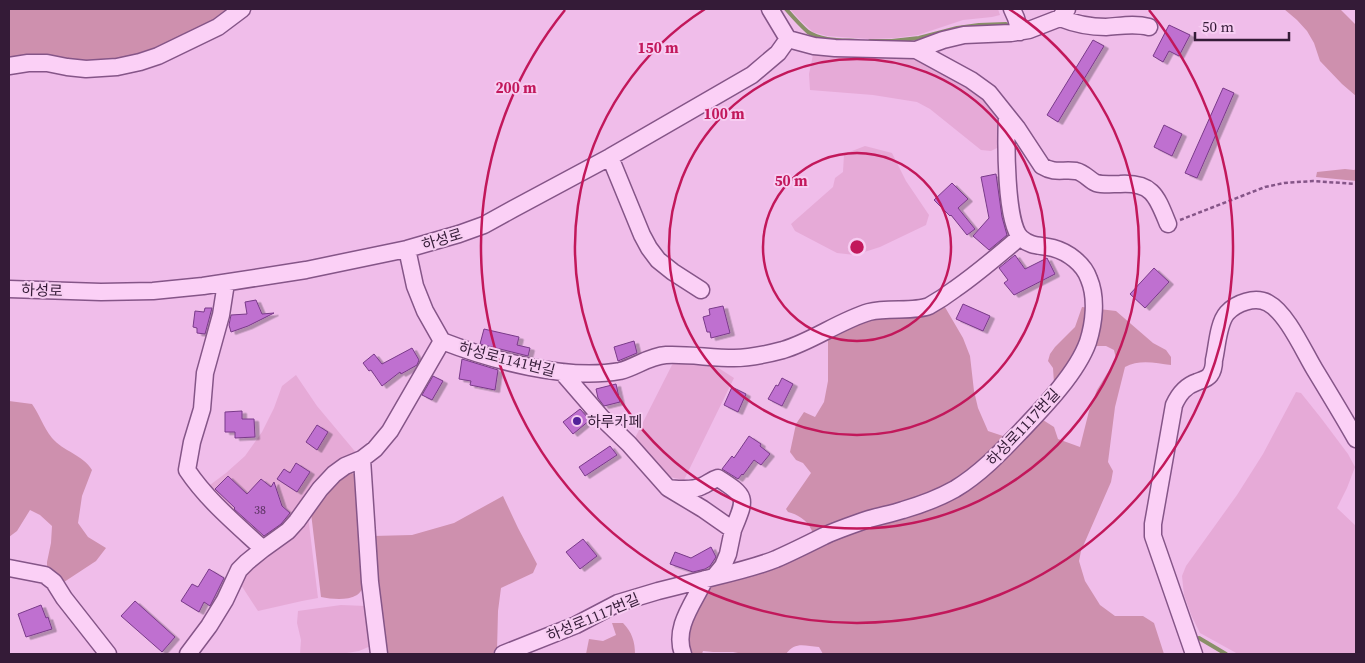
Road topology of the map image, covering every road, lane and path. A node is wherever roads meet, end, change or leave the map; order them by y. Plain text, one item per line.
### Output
1 (242, 9) edge
2 (770, 9) edge
3 (1012, 9) edge
4 (1064, 13) edge
5 (1149, 27) dead end
6 (1020, 32) junction
7 (788, 39) junction
8 (916, 50) junction
9 (9, 66) edge
10 (1006, 116) junction
11 (610, 157) junction
12 (1356, 184) edge
13 (1168, 224) joint
14 (1020, 236) junction
15 (407, 249) junction
16 (226, 283) junction
17 (9, 288) edge
18 (701, 290) dead end
19 (442, 341) junction
20 (562, 372) junction
21 (1356, 439) edge
22 (362, 459) junction
23 (668, 488) junction
24 (733, 530) junction
25 (263, 549) junction
26 (9, 568) edge
27 (710, 578) junction
28 (108, 654) edge
29 (188, 654) edge
30 (378, 654) edge
31 (503, 654) edge
32 (684, 654) edge
33 (1194, 654) edge

1 - 9 street
2 - 7 street
3 - 6 street
4 - 5 street
4 - 6 street
6 - 8 street
7 - 8 street
7 - 11 street, 하성로
8 - 10 street
10 - 13 street
10 - 14 street
11 - 15 street, 하성로
11 - 18 street
12 - 13 path
14 - 20 street, 하성로1141번길
14 - 27 street, 하성로1117번길
15 - 16 street, 하성로
15 - 19 street, 하성로1141번길
16 - 17 street, 하성로
16 - 25 street
19 - 20 street, 하성로1141번길
19 - 22 street, 하성로1141번길
20 - 23 street
21 - 33 street
22 - 25 street, 하성로1141번길
22 - 30 street
23 - 24 street
23 - 24 street
24 - 27 street
25 - 29 street, 하성로1141번길
26 - 28 street
27 - 31 street, 하성로1117번길
27 - 32 street

